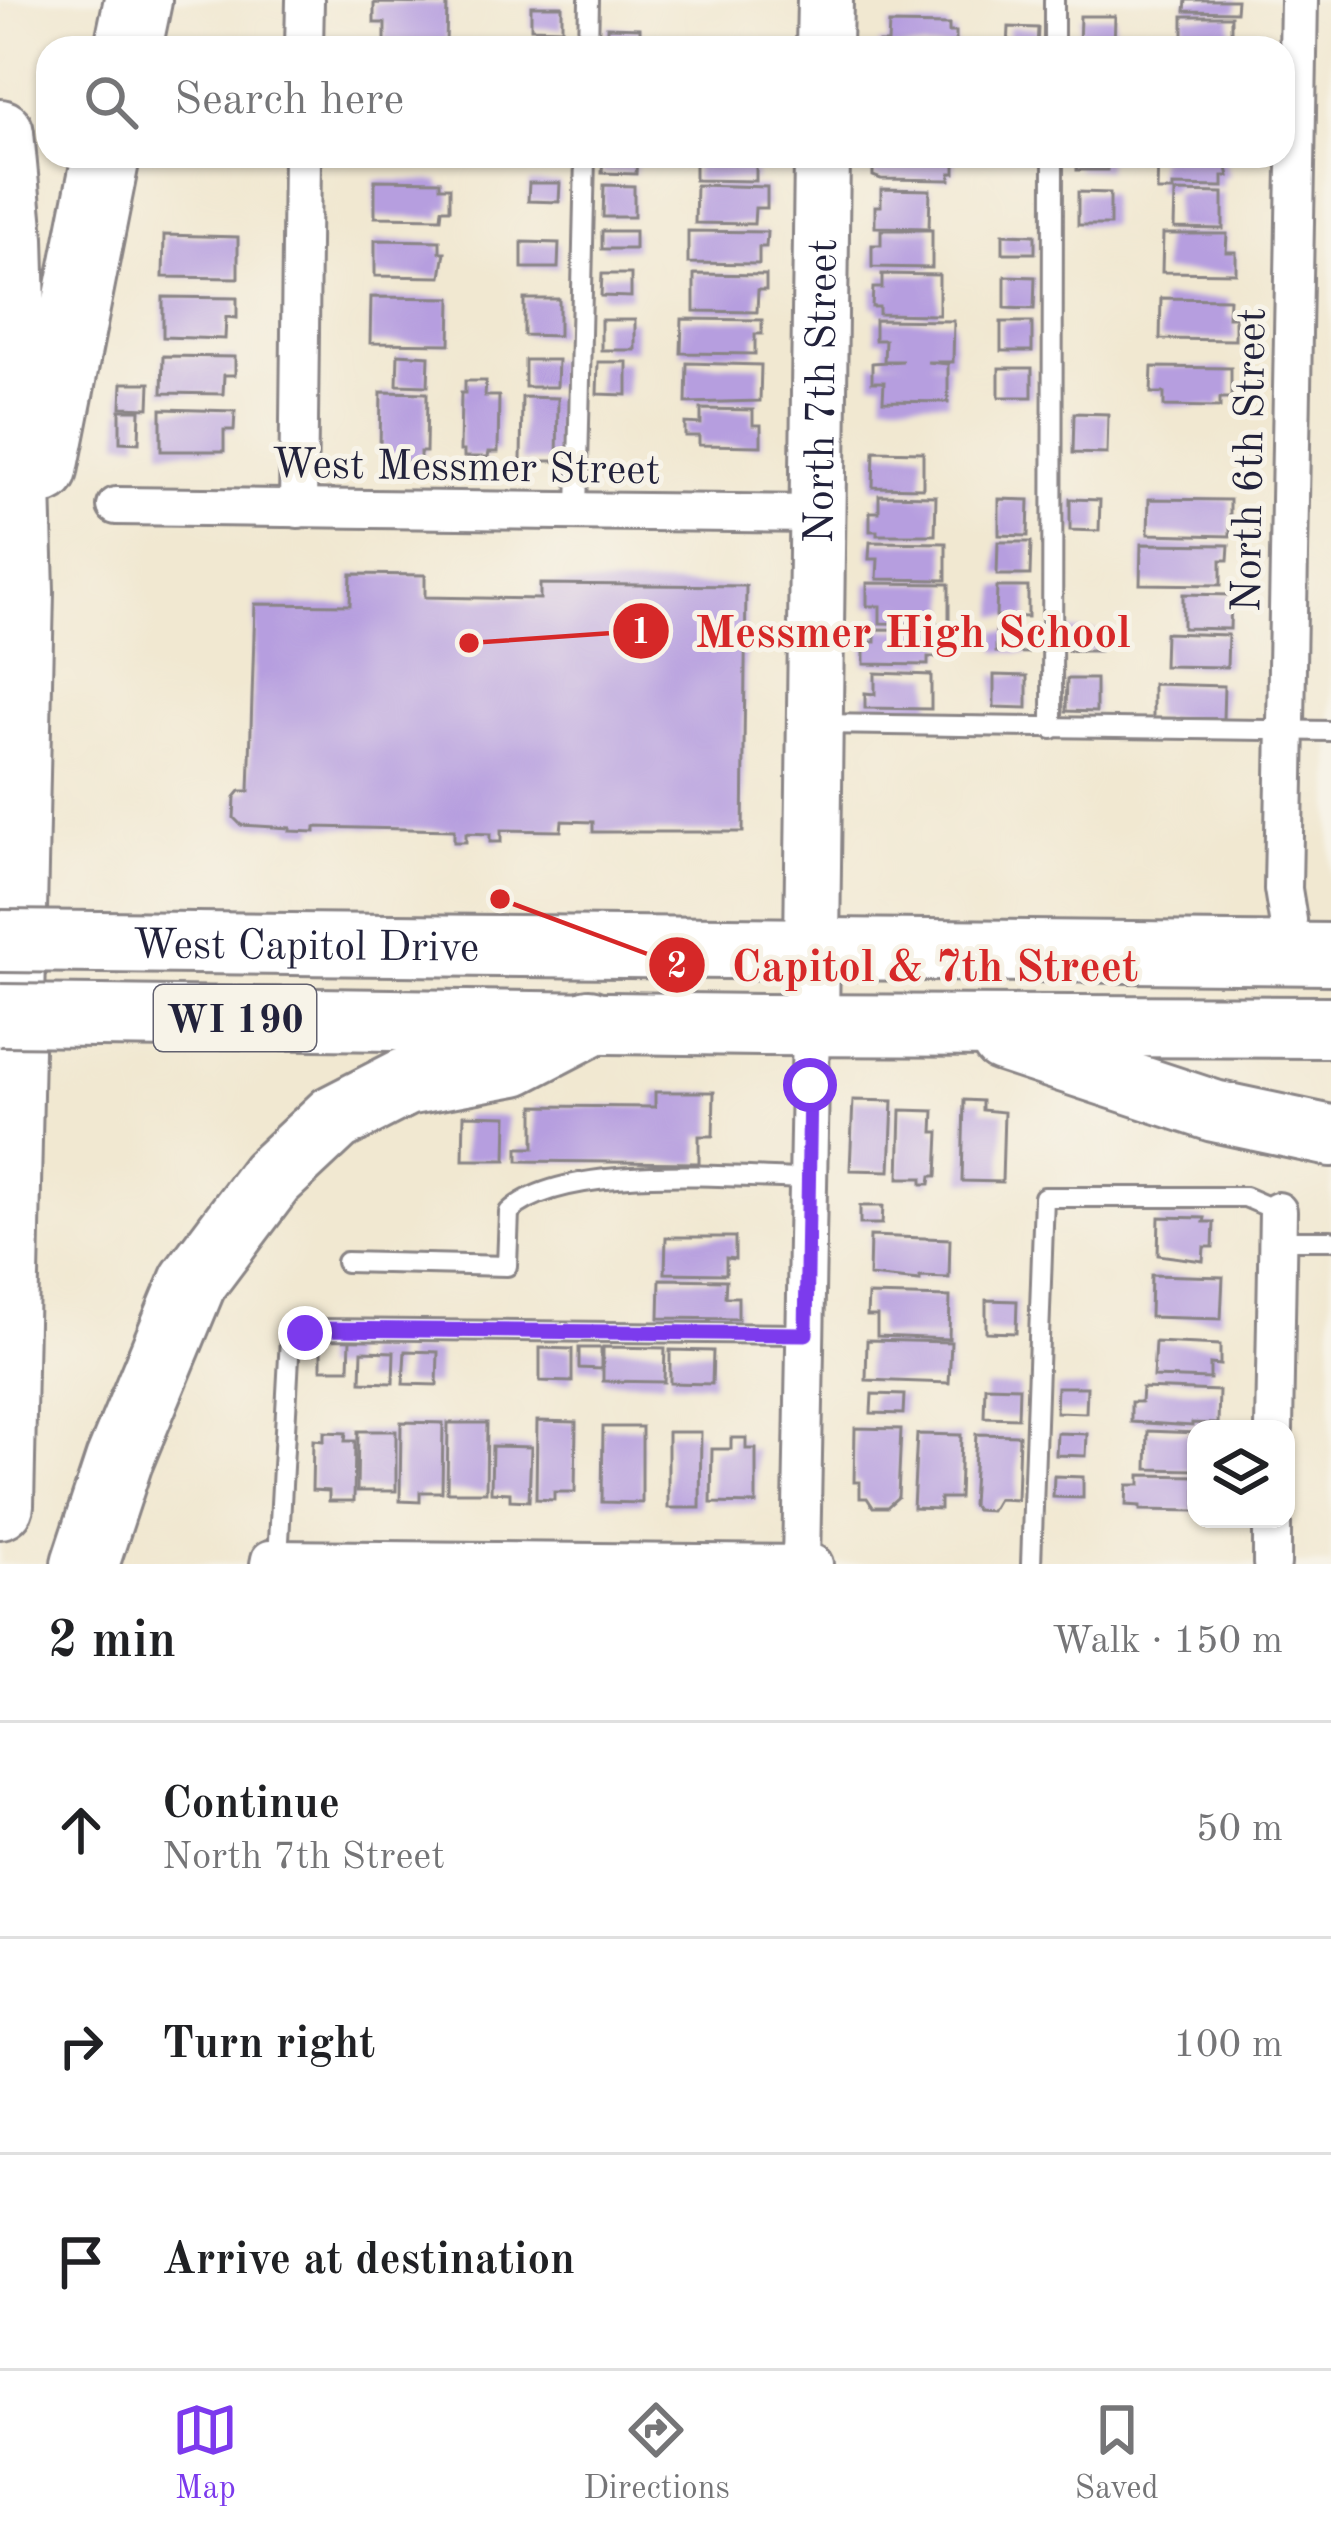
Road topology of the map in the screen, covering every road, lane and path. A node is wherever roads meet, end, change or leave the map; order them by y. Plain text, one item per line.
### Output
1 (138, 0) edge
2 (305, 0) edge
3 (589, 0) edge
4 (825, 0) edge
5 (1054, 0) edge
6 (1299, 0) edge
7 (130, 36) edge
8 (304, 36) edge
9 (588, 36) edge
10 (824, 36) edge
11 (1054, 36) edge
12 (0, 133) edge
13 (104, 168) edge
14 (302, 168) edge
15 (586, 168) edge
16 (822, 168) edge
17 (1054, 168) edge
18 (116, 506) dead end
19 (298, 509) junction
20 (577, 512) junction
21 (816, 514) junction
22 (20, 592) junction
23 (814, 724) junction
24 (1052, 728) junction
25 (1288, 731) junction
26 (1331, 731) edge
27 (1317, 928) edge
28 (0, 941) edge
29 (812, 948) junction
30 (0, 1015) edge
31 (589, 1023) junction
32 (811, 1024) junction
33 (951, 1024) junction
34 (1331, 1027) edge
35 (1331, 1136) edge
36 (808, 1179) junction
37 (1278, 1226) junction
38 (1331, 1240) edge
39 (346, 1262) dead end
40 (806, 1334) junction
41 (1274, 1420) edge
42 (0, 1505) edge
43 (1272, 1528) edge
44 (274, 1561) edge
45 (85, 1564) edge
46 (801, 1564) edge
47 (814, 1564) edge
48 (1031, 1564) edge
49 (1272, 1564) edge

1 - 7 highway
2 - 8 street
3 - 9 lane
4 - 10 street
5 - 11 lane
6 - 25 street, North 6th Street
12 - 22 highway
13 - 22 highway
14 - 19 street
15 - 20 lane
16 - 21 street, North 7th Street
17 - 24 lane
18 - 19 street, West Messmer Street
19 - 20 street, West Messmer Street
20 - 21 street, West Messmer Street
21 - 23 street, North 7th Street
22 - 42 highway
23 - 24 lane
23 - 29 street, North 7th Street
24 - 25 lane
25 - 26 lane
25 - 27 street, North 6th Street
27 - 29 main road, West Capitol Drive / WI 190
28 - 29 main road, West Capitol Drive / WI 190, bridge
29 - 32 street, North 7th Street
30 - 31 main road, West Capitol Drive / WI 190, bridge
31 - 32 main road, West Capitol Drive / WI 190
31 - 45 highway
32 - 33 main road, West Capitol Drive / WI 190
32 - 36 street, North 7th Street
33 - 34 main road, West Capitol Drive / WI 190
33 - 35 main road
36 - 39 lane
36 - 40 street, North 7th Street
37 - 38 lane
37 - 41 street
37 - 48 lane
40 - 44 lane
40 - 46 street, North 7th Street
43 - 49 street
44 - 46 street
46 - 47 street

